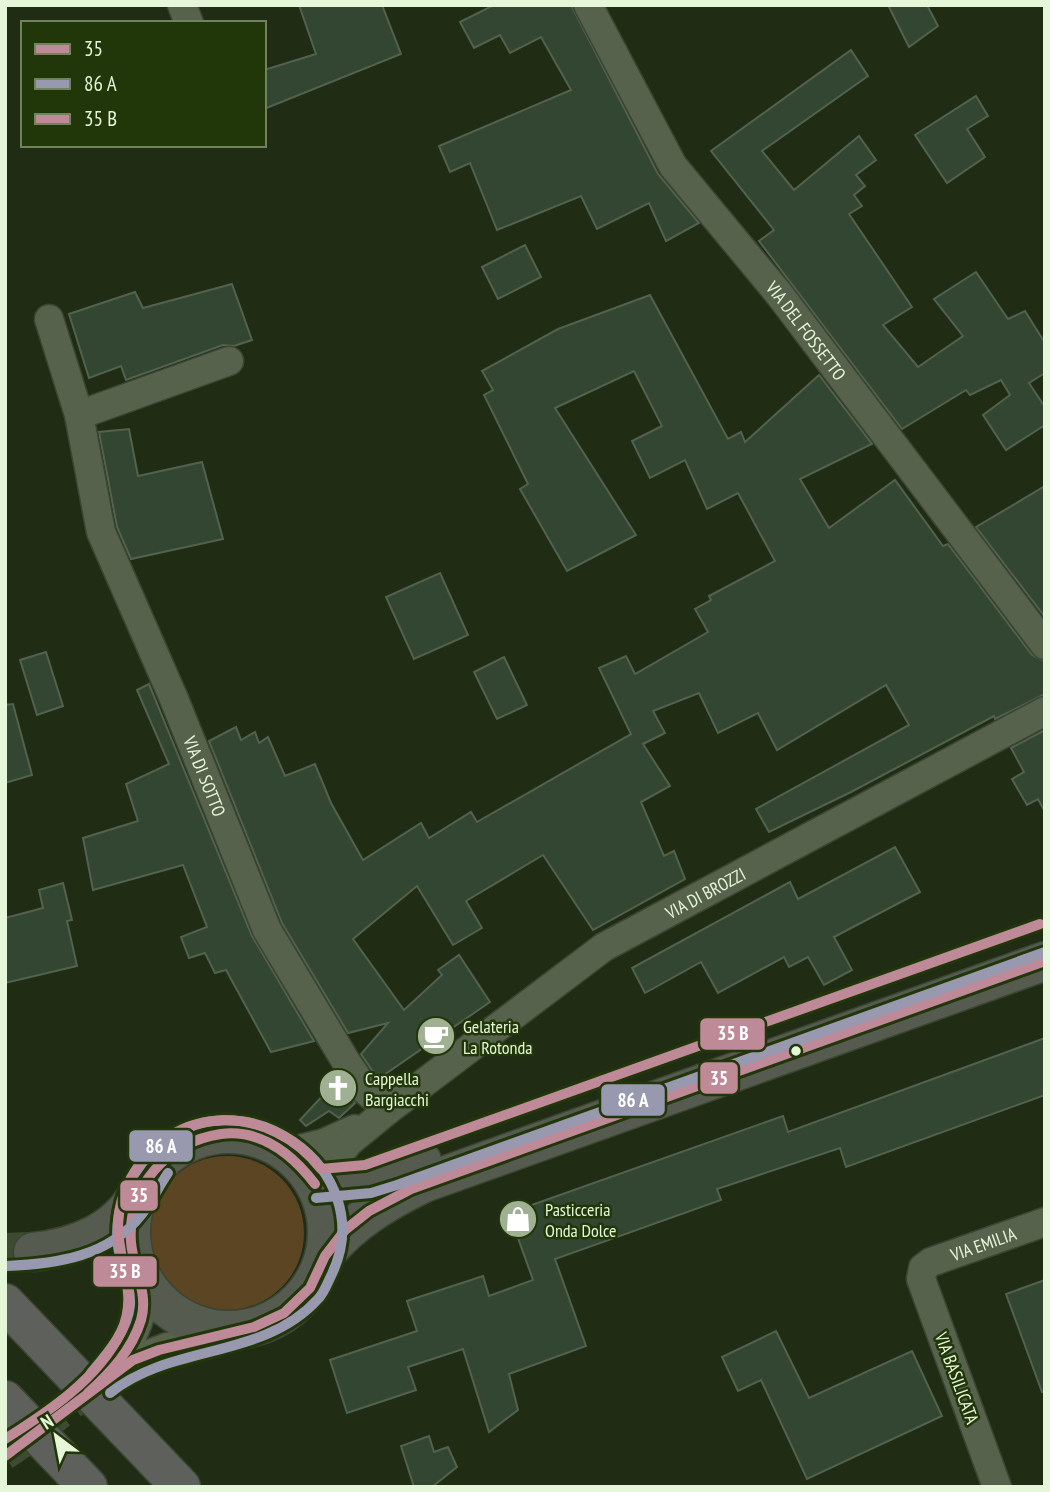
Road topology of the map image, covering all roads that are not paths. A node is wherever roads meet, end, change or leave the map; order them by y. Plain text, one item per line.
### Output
1 (588, 5) edge
2 (49, 319) dead end
3 (229, 361) dead end
4 (79, 415) junction
5 (1045, 645) edge
6 (1045, 711) edge
7 (1045, 937) edge
8 (1045, 961) edge
9 (388, 1110) junction
10 (288, 1152) junction
11 (315, 1184) junction
12 (139, 1191) junction
13 (1045, 1222) edge
14 (325, 1254) junction
15 (923, 1268) joint
16 (141, 1276) junction
17 (5, 1303) edge
18 (237, 1330) junction
19 (5, 1400) edge
20 (88, 1487) edge
21 (181, 1487) edge
22 (997, 1487) edge

1 - 5 street, VIA DEL FOSSETTO
2 - 4 street, VIA DI SOTTO
3 - 4 street
4 - 9 street, VIA DI SOTTO
6 - 9 street, VIA DI BROZZI
7 - 11 main road
8 - 14 main road
9 - 10 street, VIA DI BROZZI
9 - 11 street, VIA DI BROZZI
10 - 11 main road
10 - 12 main road
11 - 14 main road
12 - 16 main road
12 - 16 main road
13 - 15 street, VIA EMILIA
14 - 18 main road
15 - 22 street, VIA BASILICATA
16 - 18 main road
16 - 18 street
17 - 21 highway
19 - 20 highway

